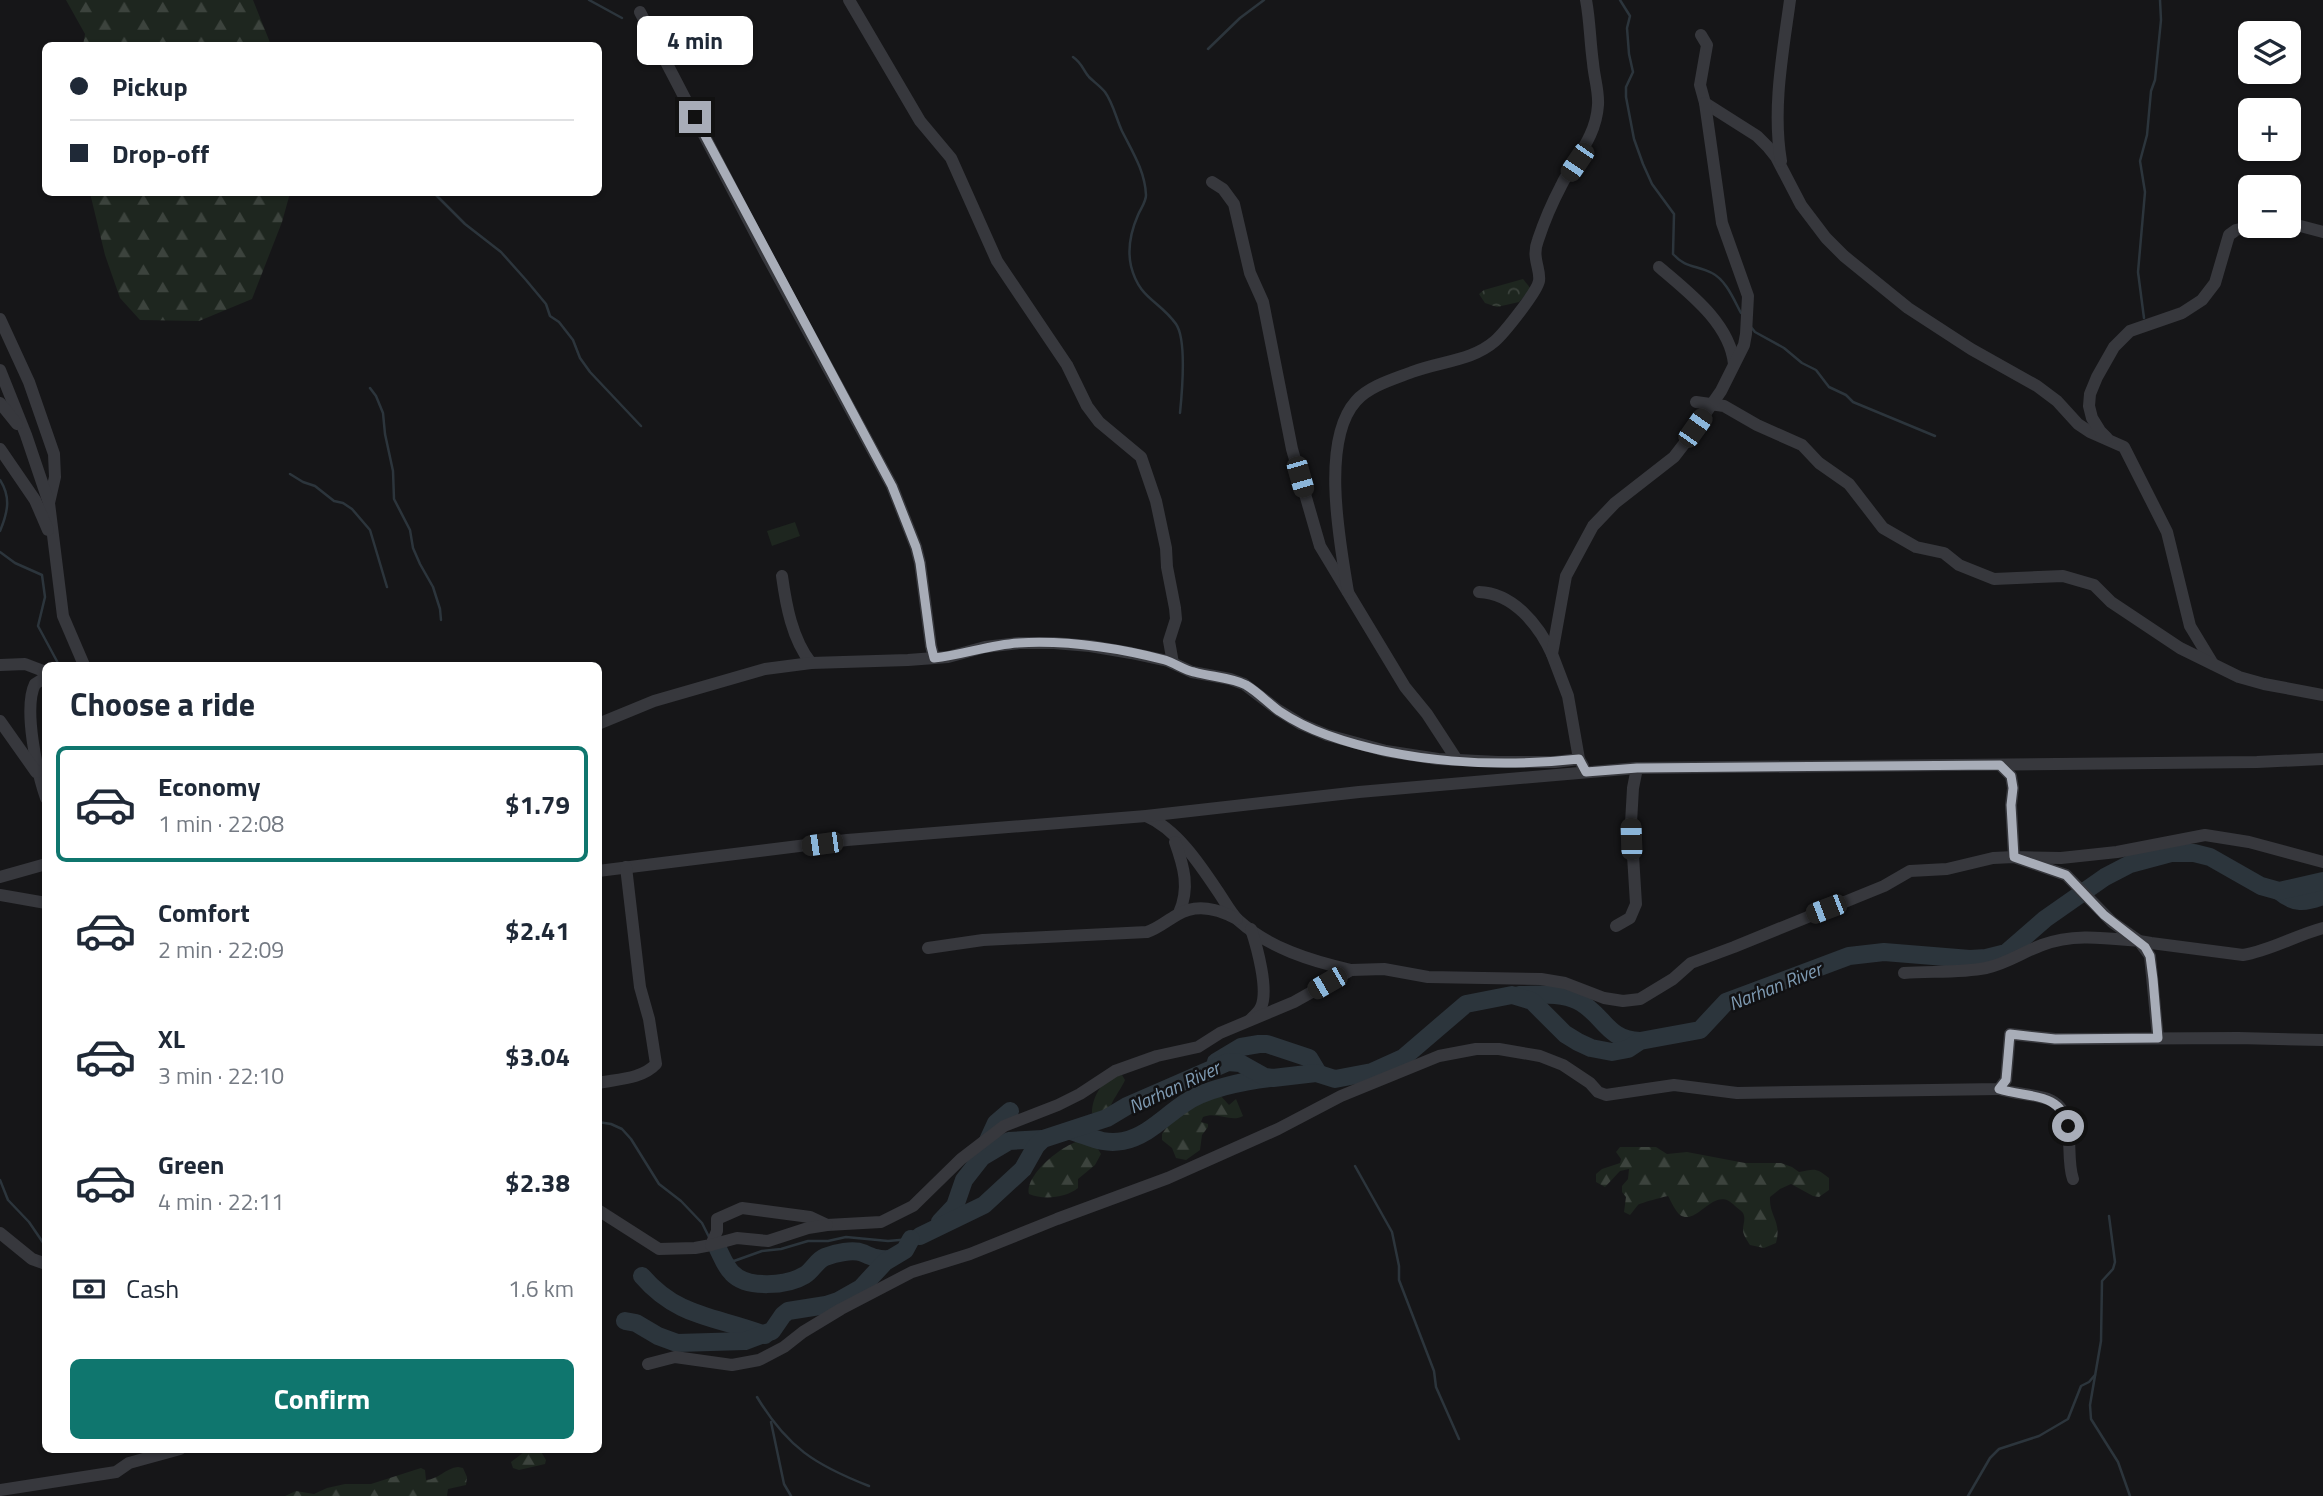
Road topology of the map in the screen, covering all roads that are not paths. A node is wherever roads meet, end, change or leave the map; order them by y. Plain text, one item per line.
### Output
1 (849, 0) edge
2 (1586, 0) edge
3 (1790, 0) edge
4 (640, 12) dead end
5 (1701, 35) dead end
6 (1705, 103) junction
7 (1782, 168) junction
8 (1212, 182) dead end
9 (2301, 226) edge
10 (2238, 230) edge
11 (2323, 232) edge
12 (1659, 267) dead end
13 (0, 319) edge
14 (1734, 364) junction
15 (0, 370) edge
16 (1696, 402) dead end
17 (0, 403) edge
18 (1713, 404) junction
19 (26, 435) junction
20 (2110, 441) junction
21 (0, 449) edge
22 (49, 503) junction
23 (53, 540) junction
24 (782, 576) dead end
25 (1348, 592) junction
26 (1479, 592) dead end
27 (1552, 654) junction
28 (934, 658) junction
29 (83, 662) edge
30 (811, 663) junction
31 (1173, 663) junction
32 (2213, 664) junction
33 (0, 665) edge
34 (42, 673) edge
35 (42, 678) edge
36 (2323, 695) edge
37 (0, 721) edge
38 (602, 722) edge
39 (1579, 759) junction
40 (2323, 759) edge
41 (1457, 760) junction
42 (2000, 765) junction
43 (1637, 768) junction
44 (1586, 772) junction
45 (38, 776) junction
46 (42, 787) edge
47 (1146, 816) junction
48 (1172, 834) junction
49 (2014, 857) junction
50 (2323, 862) edge
51 (42, 865) edge
52 (626, 867) junction
53 (602, 870) edge
54 (0, 877) edge
55 (0, 895) edge
56 (42, 902) edge
57 (1180, 913) junction
58 (1237, 919) junction
59 (1616, 926) dead end
60 (1251, 928) junction
61 (2323, 928) edge
62 (2139, 941) junction
63 (928, 948) dead end
64 (1351, 970) junction
65 (1904, 973) dead end
66 (1248, 1022) junction
67 (2158, 1038) junction
68 (2323, 1040) edge
69 (602, 1082) edge
70 (1999, 1089) junction
71 (2073, 1179) dead end
72 (602, 1213) edge
73 (827, 1225) junction
74 (0, 1233) edge
75 (711, 1245) junction
76 (42, 1263) edge
77 (648, 1364) dead end
78 (165, 1453) edge
79 (0, 1490) edge

1 - 31 street
2 - 25 street
3 - 7 street
4 - 28 street
5 - 6 street
6 - 7 street
6 - 14 street
7 - 20 street
8 - 25 street
9 - 11 street
10 - 20 street
12 - 14 street
13 - 22 street
14 - 18 street
15 - 19 street
16 - 18 street
17 - 19 street
18 - 27 street
18 - 32 street
19 - 22 street
20 - 32 street
21 - 23 street
22 - 23 street
23 - 29 street
24 - 30 street
25 - 41 street
26 - 27 street
27 - 39 street
28 - 30 street
28 - 31 street
30 - 38 street
31 - 41 street
32 - 36 street
33 - 34 street
35 - 45 street
37 - 45 street
39 - 41 street
39 - 44 street
40 - 42 street
42 - 43 street
42 - 49 street
43 - 44 street
43 - 59 street
44 - 47 street
45 - 46 street
47 - 48 street
47 - 52 street
48 - 57 street
48 - 58 street
49 - 50 street
49 - 62 street
49 - 64 street
51 - 54 street
52 - 53 street
52 - 69 street
55 - 56 street
57 - 58 street
57 - 63 street
58 - 60 street
60 - 64 street
60 - 66 street
61 - 62 street
62 - 65 street
62 - 67 street
64 - 66 street
66 - 73 street
67 - 68 street
67 - 70 street
70 - 71 street
70 - 77 street
72 - 75 street
73 - 75 street
73 - 75 street
74 - 76 street
78 - 79 street

